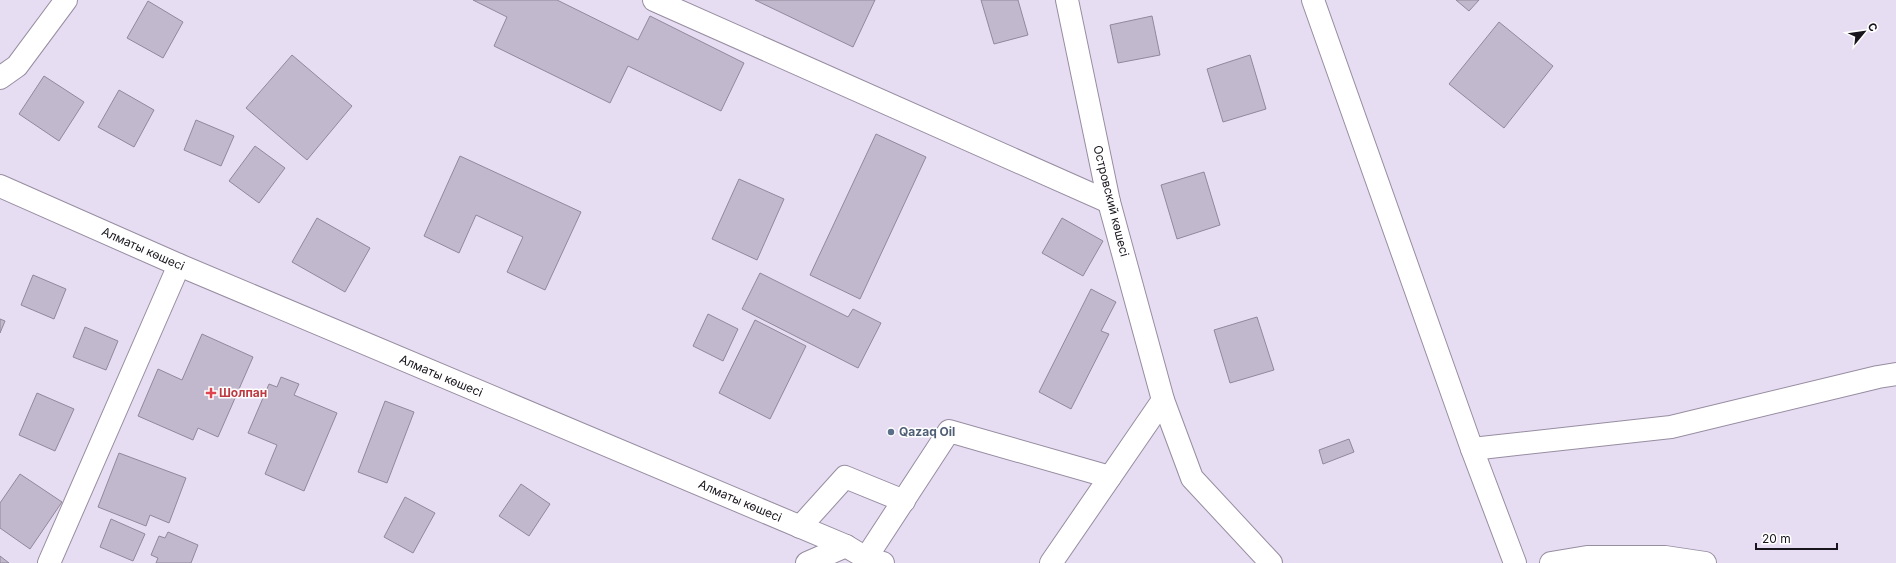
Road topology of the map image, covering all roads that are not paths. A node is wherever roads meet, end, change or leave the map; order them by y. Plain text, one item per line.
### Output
1 (66, 0) edge
2 (654, 0) edge
3 (1067, 0) edge
4 (1313, 0) edge
5 (0, 78) edge
6 (0, 186) edge
7 (1109, 202) junction
8 (179, 265) junction
9 (1896, 374) edge
10 (1163, 400) junction
11 (1472, 449) junction
12 (1110, 477) junction
13 (904, 501) junction
14 (800, 527) junction
15 (846, 546) junction
16 (875, 561) edge
17 (49, 563) edge
18 (808, 563) edge
19 (1051, 563) edge
20 (1272, 563) edge
21 (1515, 563) edge
22 (1551, 563) edge
23 (1705, 563) edge

1 - 5 street
2 - 7 street
3 - 7 street, Островский көшесі
4 - 11 street
6 - 8 street, Алматы көшесі
7 - 10 street, Островский көшесі
8 - 14 street, Алматы көшесі
8 - 17 street
9 - 11 street
10 - 12 street
10 - 20 street, Островский көшесі
11 - 21 street
12 - 13 street
12 - 19 street
13 - 14 street
13 - 16 street
14 - 15 street, Алматы көшесі
15 - 16 street, Алматы көшесі
15 - 18 street
22 - 23 street

